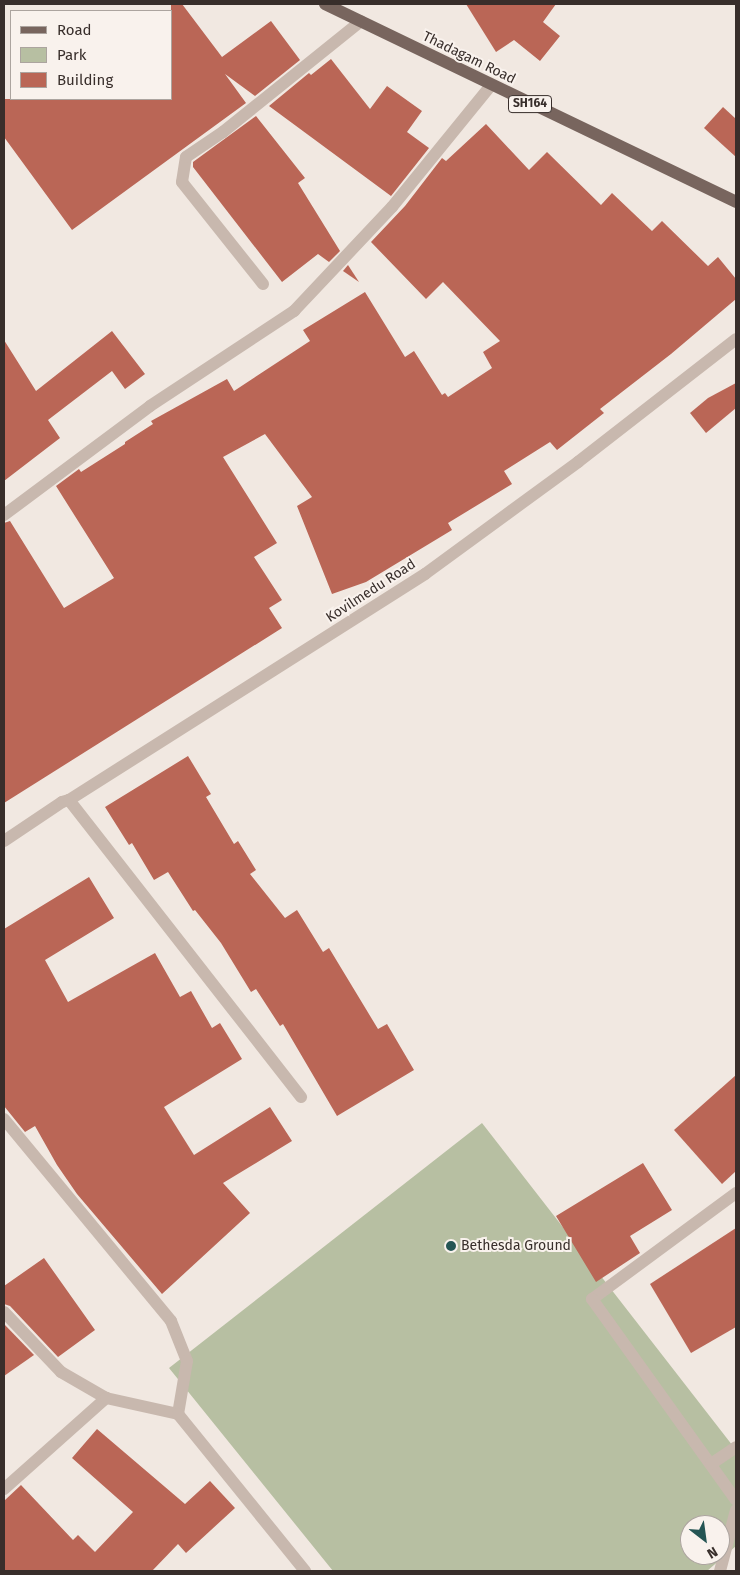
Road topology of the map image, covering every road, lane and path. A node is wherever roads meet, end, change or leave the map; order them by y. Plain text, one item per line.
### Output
1 (325, 4) edge
2 (360, 21) junction
3 (491, 86) junction
4 (736, 202) edge
5 (263, 284) dead end
6 (736, 339) edge
7 (4, 515) edge
8 (69, 800) junction
9 (4, 841) edge
10 (301, 1097) dead end
11 (4, 1119) edge
12 (736, 1193) edge
13 (4, 1312) edge
14 (106, 1398) junction
15 (178, 1414) junction
16 (736, 1447) edge
17 (711, 1464) junction
18 (4, 1489) edge
19 (736, 1500) edge
20 (736, 1510) edge
21 (305, 1571) edge
22 (720, 1571) edge

1 - 2 main road, Thadagam Road / SH164
2 - 3 main road, Thadagam Road / SH164
2 - 5 street
3 - 4 main road, Thadagam Road / SH164
3 - 7 street
6 - 8 street, Kovilmedu Road
8 - 9 street, Kovilmedu Road
8 - 10 street
11 - 15 street
12 - 17 street
13 - 14 street
14 - 15 street
14 - 18 street
15 - 21 street
16 - 17 street
17 - 19 street
20 - 22 street

